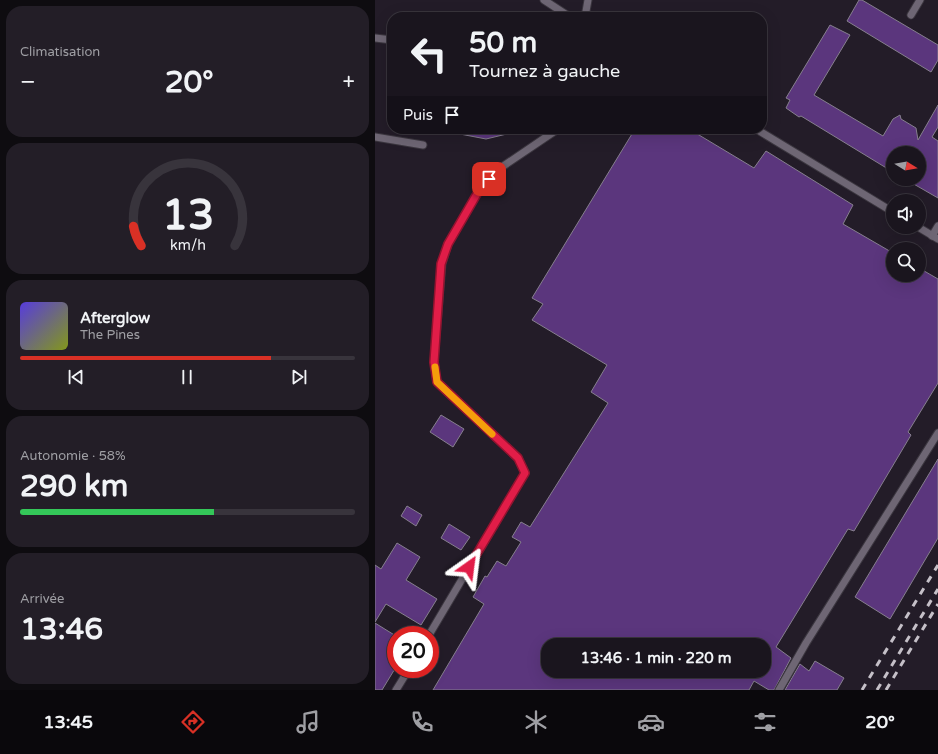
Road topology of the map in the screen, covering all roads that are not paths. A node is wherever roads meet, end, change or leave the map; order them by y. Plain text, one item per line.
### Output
1 (544, 0) edge
2 (588, 0) edge
3 (920, 0) edge
4 (562, 12) edge
5 (586, 12) edge
6 (911, 16) dead end
7 (375, 38) edge
8 (387, 39) edge
9 (551, 134) edge
10 (764, 134) edge
11 (375, 136) edge
12 (423, 145) dead end
13 (886, 208) edge
14 (938, 226) edge
15 (926, 232) edge
16 (935, 237) edge
17 (938, 433) edge
18 (434, 626) edge
19 (403, 678) edge
20 (396, 690) edge
21 (779, 690) edge

1 - 4 lane
2 - 5 lane
3 - 6 lane
7 - 8 lane
9 - 18 lane
10 - 13 lane
11 - 12 lane
14 - 16 lane
15 - 16 lane
17 - 21 lane
19 - 20 lane

